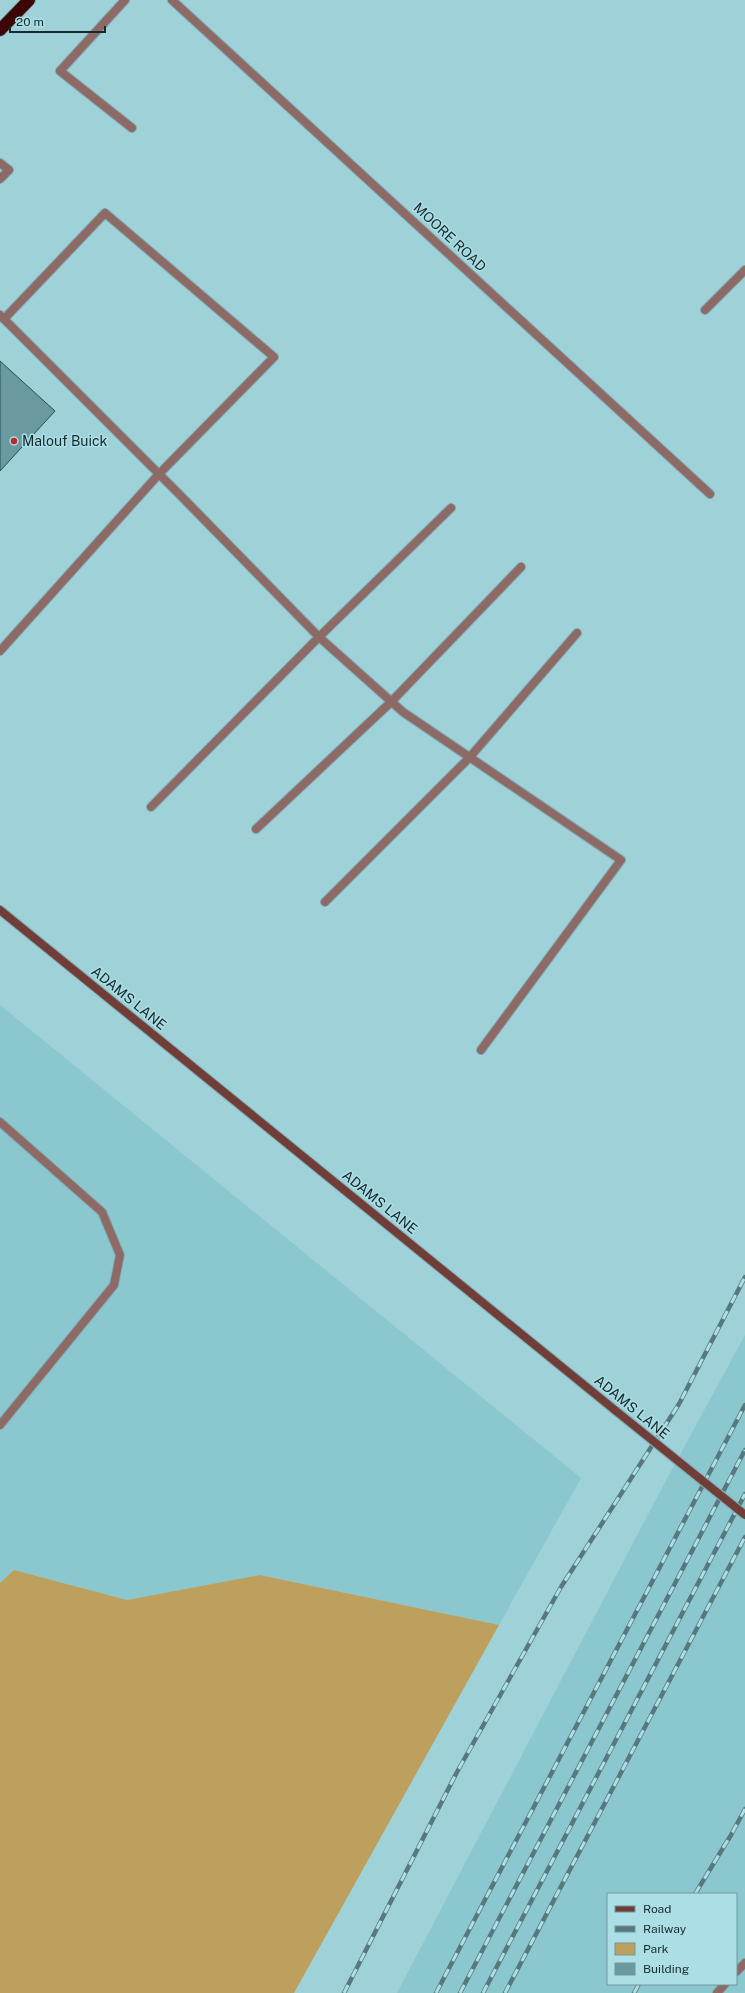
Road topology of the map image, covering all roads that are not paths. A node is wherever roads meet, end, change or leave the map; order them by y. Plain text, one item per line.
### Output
1 (29, 0) edge
2 (125, 0) edge
3 (177, 1) edge
4 (0, 30) edge
5 (132, 128) dead end
6 (0, 162) edge
7 (0, 179) edge
8 (745, 270) edge
9 (705, 310) dead end
10 (2, 317) edge
11 (159, 474) junction
12 (710, 494) dead end
13 (451, 508) dead end
14 (521, 567) dead end
15 (577, 633) dead end
16 (319, 637) junction
17 (0, 651) edge
18 (391, 702) junction
19 (469, 758) junction
20 (151, 807) dead end
21 (256, 829) dead end
22 (325, 902) dead end
23 (0, 910) edge
24 (481, 1050) dead end
25 (0, 1122) edge
26 (0, 1425) edge
27 (745, 1514) edge
28 (745, 1963) edge
29 (737, 1971) edge
30 (724, 1985) edge
31 (717, 1993) edge

1 - 4 highway
2 - 5 street
3 - 12 street, MOORE ROAD
6 - 7 street
8 - 9 street
10 - 11 street
10 - 11 street
11 - 16 street
11 - 17 street
13 - 16 street
14 - 18 street
15 - 19 street
16 - 18 street
16 - 20 street
18 - 19 street
18 - 21 street
19 - 22 street
19 - 24 street
23 - 27 street, ADAMS LANE, bridge
25 - 26 street
28 - 29 street
30 - 31 street

